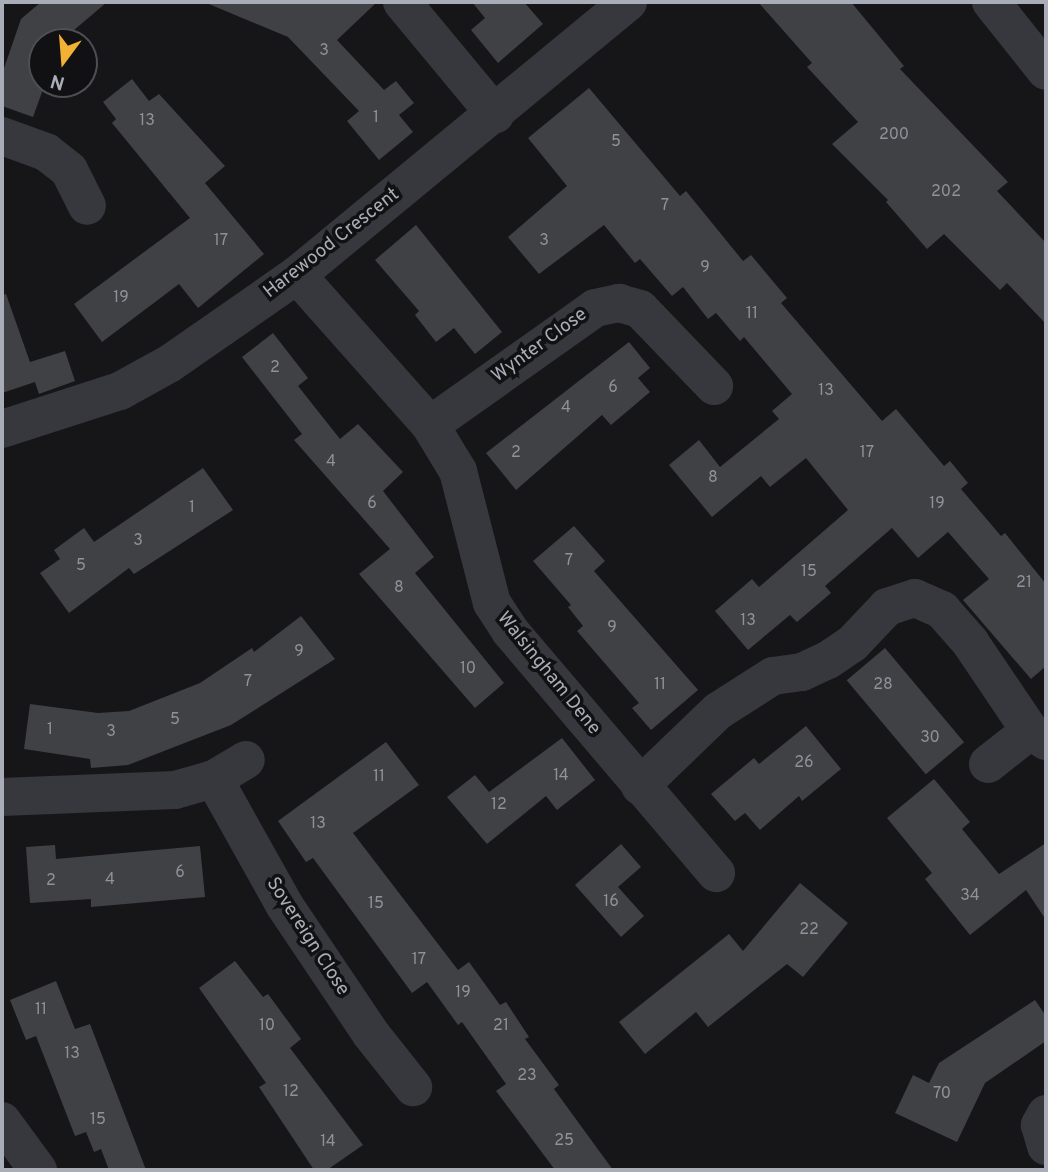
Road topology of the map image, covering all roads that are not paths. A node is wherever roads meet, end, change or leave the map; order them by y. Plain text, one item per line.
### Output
1 (402, 2) edge
2 (628, 2) edge
3 (991, 2) edge
4 (1046, 71) edge
5 (495, 114) junction
6 (2, 136) edge
7 (87, 206) dead end
8 (297, 275) junction
9 (714, 386) dead end
10 (430, 425) junction
11 (2, 429) edge
12 (1038, 736) edge
13 (988, 764) dead end
14 (640, 786) junction
15 (2, 797) edge
16 (716, 873) dead end
17 (413, 1087) dead end
18 (1046, 1114) edge
19 (2, 1121) edge
20 (1046, 1146) edge
21 (38, 1170) edge

1 - 5 street
2 - 5 street, Harewood Crescent
3 - 4 street
5 - 8 street, Harewood Crescent
6 - 7 street
8 - 10 street, Walsingham Dene
8 - 11 street, Harewood Crescent
9 - 10 street, Wynter Close
10 - 14 street, Walsingham Dene
12 - 13 street
12 - 14 street
14 - 16 street, Walsingham Dene
15 - 17 street, Sovereign Close
18 - 20 street
19 - 21 street

